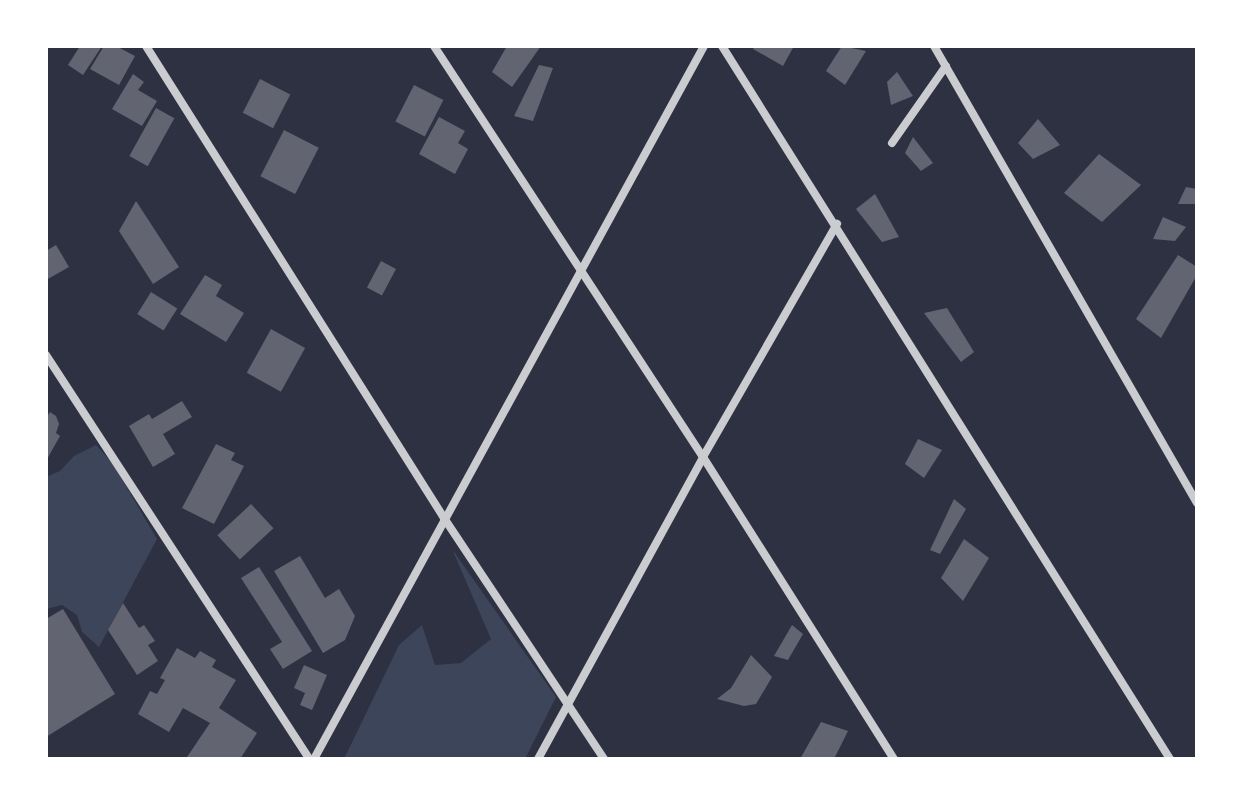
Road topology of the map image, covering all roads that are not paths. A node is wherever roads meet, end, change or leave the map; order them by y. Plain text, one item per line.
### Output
1 (146, 46) edge
2 (434, 46) edge
3 (704, 46) edge
4 (722, 46) edge
5 (934, 46) edge
6 (946, 66) junction
7 (892, 143) dead end
8 (837, 224) junction
9 (582, 273) junction
10 (46, 355) edge
11 (703, 457) junction
12 (1197, 503) edge
13 (444, 518) junction
14 (569, 703) junction
15 (312, 759) edge
16 (538, 759) edge
17 (604, 759) edge
18 (894, 759) edge
19 (1170, 759) edge

1 - 13 street
2 - 9 street
3 - 9 street
4 - 8 street
5 - 6 street
6 - 7 street
6 - 12 street
8 - 11 street
8 - 19 street
9 - 11 street
9 - 13 street
10 - 15 street
11 - 14 street
11 - 18 street
13 - 14 street
13 - 15 street
14 - 16 street
14 - 17 street

